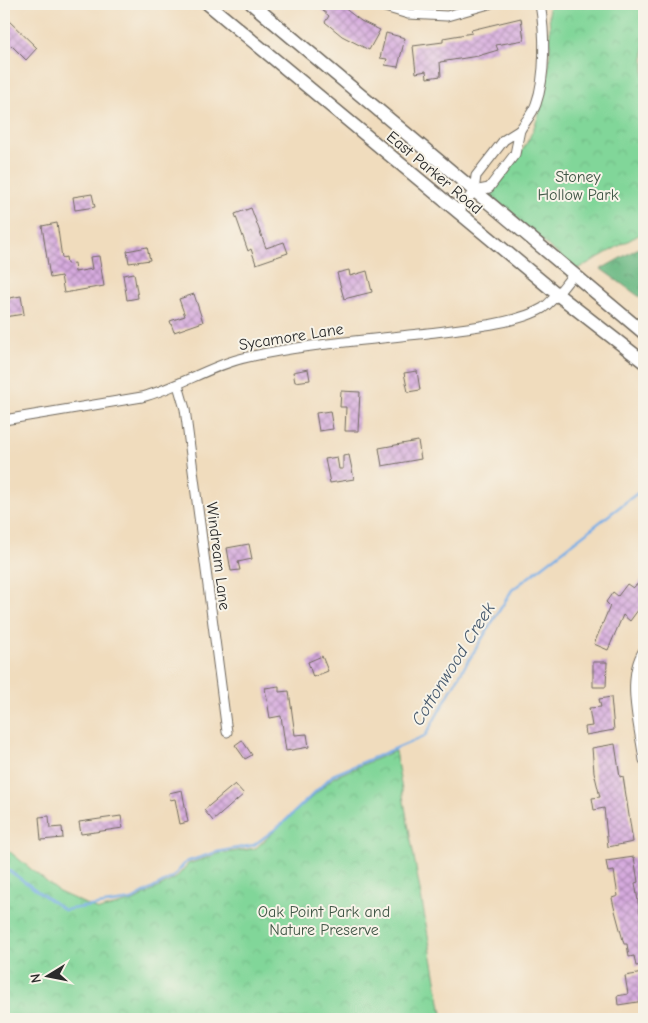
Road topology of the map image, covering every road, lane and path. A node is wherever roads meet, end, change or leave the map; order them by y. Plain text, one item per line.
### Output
1 (208, 4) edge
2 (252, 4) edge
3 (375, 4) edge
4 (489, 4) edge
5 (540, 4) edge
6 (520, 130) junction
7 (474, 192) junction
8 (458, 212) junction
9 (573, 274) junction
10 (557, 294) junction
11 (644, 333) edge
12 (644, 362) edge
13 (178, 384) junction
14 (4, 420) edge
15 (644, 650) edge
16 (227, 732) dead end
17 (644, 760) edge

1 - 8 main road, East Parker Road
2 - 7 main road, East Parker Road
3 - 4 street
5 - 6 street
6 - 7 street
6 - 7 street
7 - 8 street
7 - 9 main road, East Parker Road
8 - 10 main road, East Parker Road
9 - 10 street, Sycamore Lane
9 - 11 main road, East Parker Road
10 - 12 main road, East Parker Road
10 - 13 street, Sycamore Lane
13 - 14 street, Sycamore Lane
13 - 16 street, Windream Lane
15 - 17 street

